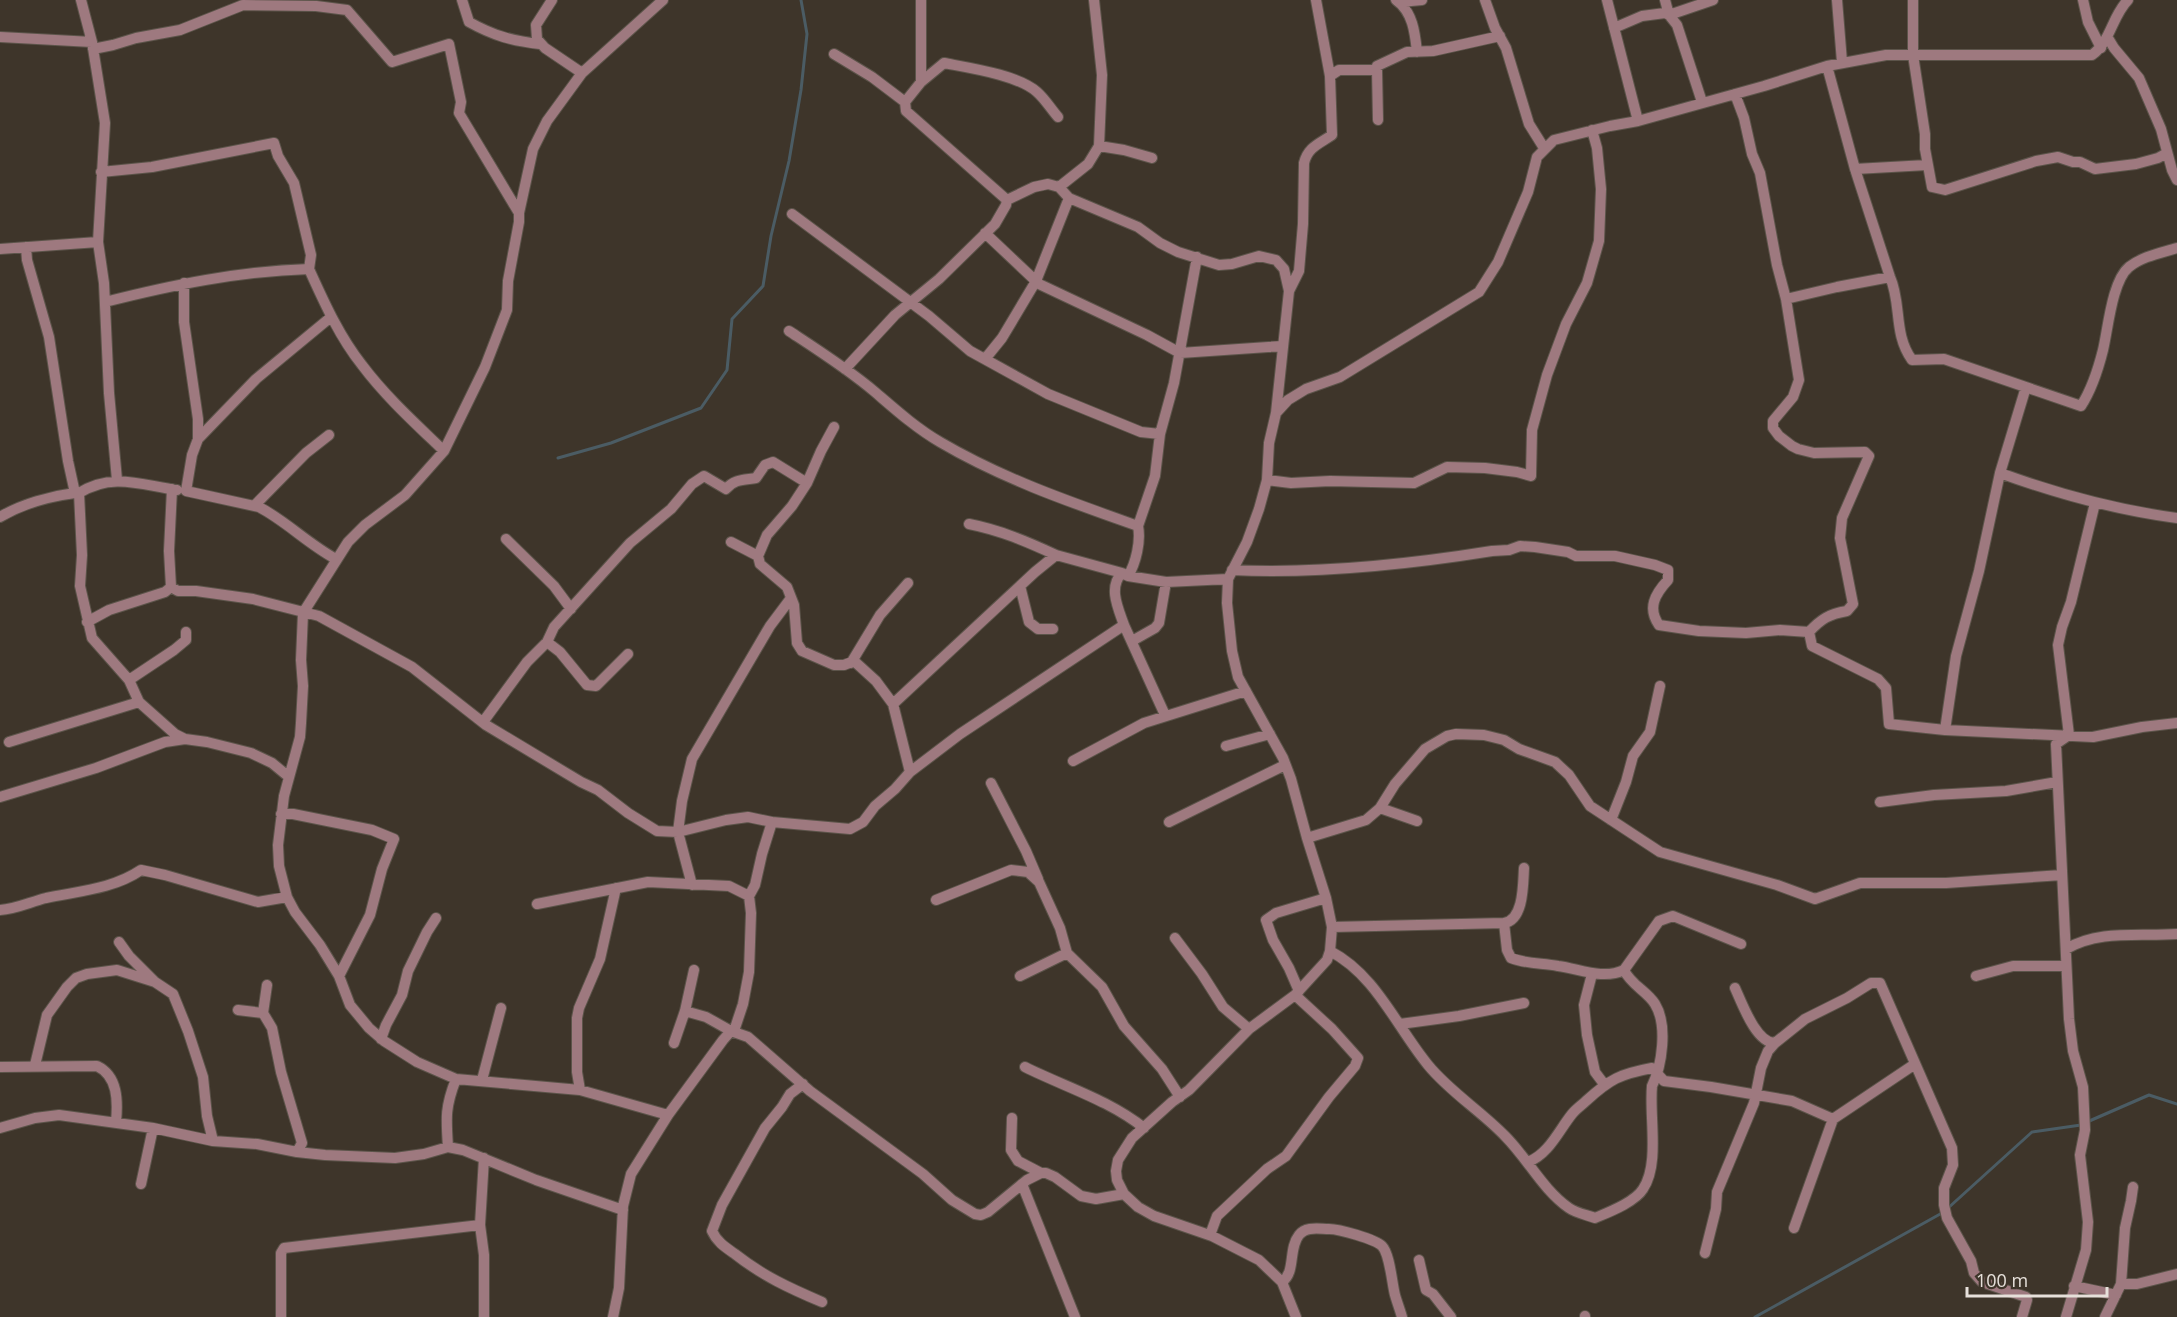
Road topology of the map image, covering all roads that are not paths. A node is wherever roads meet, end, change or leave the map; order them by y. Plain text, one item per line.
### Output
1 (81, 0) edge
2 (462, 0) edge
3 (552, 0) edge
4 (663, 0) edge
5 (921, 0) edge
6 (1094, 0) edge
7 (1316, 0) edge
8 (1422, 0) edge
9 (1485, 0) edge
10 (1607, 0) edge
11 (1665, 0) edge
12 (1713, 0) edge
13 (1837, 0) edge
14 (1912, 0) edge
15 (2083, 0) edge
16 (2128, 0) edge
17 (1398, 1) edge
18 (299, 3) edge
19 (1669, 15) junction
20 (1614, 28) junction
21 (1500, 36) junction
22 (0, 37) edge
23 (2108, 38) junction
24 (540, 44) junction
25 (92, 46) junction
26 (2101, 48) junction
27 (1417, 52) junction
28 (834, 54) dead end
29 (1913, 55) junction
30 (1842, 62) junction
31 (1827, 66) junction
32 (1377, 70) junction
33 (582, 73) junction
34 (1330, 76) junction
35 (921, 82) junction
36 (1735, 94) junction
37 (905, 102) junction
38 (1702, 102) junction
39 (1058, 117) dead end
40 (1378, 120) dead end
41 (1638, 121) junction
42 (1592, 130) junction
43 (1099, 146) junction
44 (1544, 148) junction
45 (2167, 153) junction
46 (1152, 158) dead end
47 (1928, 165) junction
48 (1855, 169) junction
49 (101, 172) junction
50 (2177, 180) edge
51 (1059, 187) junction
52 (1069, 198) junction
53 (1007, 200) junction
54 (519, 213) junction
55 (792, 214) dead end
56 (985, 233) junction
57 (98, 242) junction
58 (26, 247) junction
59 (2177, 248) edge
60 (0, 249) edge
61 (1197, 257) junction
62 (309, 269) junction
63 (1890, 277) junction
64 (1036, 281) junction
65 (184, 283) junction
66 (1289, 291) junction
67 (1786, 299) junction
68 (105, 302) junction
69 (910, 303) junction
70 (331, 317) junction
71 (789, 330) dead end
72 (1282, 346) junction
73 (1180, 353) junction
74 (985, 359) junction
75 (845, 369) junction
76 (2026, 387) junction
77 (1276, 413) junction
78 (834, 427) dead end
79 (1160, 434) junction
80 (329, 435) dead end
81 (198, 439) junction
82 (444, 451) junction
83 (2000, 473) junction
84 (117, 480) junction
85 (1266, 480) junction
86 (807, 483) junction
87 (172, 489) junction
88 (186, 491) junction
89 (77, 493) junction
90 (2095, 503) junction
91 (254, 506) junction
92 (0, 517) edge
93 (2177, 518) edge
94 (969, 524) dead end
95 (1138, 526) junction
96 (506, 539) dead end
97 (731, 542) dead end
98 (1056, 555) junction
99 (758, 556) junction
100 (336, 559) junction
101 (1125, 574) junction
102 (1230, 575) junction
103 (1166, 582) junction
104 (908, 583) dead end
105 (1020, 586) junction
106 (171, 587) junction
107 (791, 598) junction
108 (571, 609) junction
109 (303, 614) junction
110 (87, 622) junction
111 (1124, 625) junction
112 (1053, 628) dead end
113 (186, 632) dead end
114 (1809, 632) junction
115 (1132, 641) junction
116 (547, 642) junction
117 (628, 654) dead end
118 (851, 663) junction
119 (129, 680) junction
120 (1660, 686) dead end
121 (1246, 691) junction
122 (139, 702) junction
123 (893, 704) junction
124 (1165, 715) junction
125 (483, 722) junction
126 (2177, 723) edge
127 (1945, 730) junction
128 (1270, 734) junction
129 (2068, 735) junction
130 (185, 739) junction
131 (9, 742) dead end
132 (1226, 746) dead end
133 (1073, 761) dead end
134 (1285, 765) junction
135 (910, 772) junction
136 (289, 777) junction
137 (2057, 782) junction
138 (991, 783) dead end
139 (0, 797) edge
140 (1880, 802) dead end
141 (1380, 808) junction
142 (281, 814) junction
143 (1611, 820) junction
144 (1417, 821) dead end
145 (772, 822) junction
146 (1169, 822) dead end
147 (678, 832) junction
148 (1307, 838) junction
149 (1524, 868) dead end
150 (2062, 876) junction
151 (1039, 882) junction
152 (692, 885) junction
153 (616, 888) junction
154 (749, 896) junction
155 (287, 897) junction
156 (1326, 898) junction
157 (936, 900) dead end
158 (537, 904) dead end
159 (0, 910) edge
160 (436, 918) dead end
161 (1504, 923) junction
162 (1332, 927) junction
163 (2177, 934) edge
164 (1175, 938) dead end
165 (119, 942) dead end
166 (1741, 944) dead end
167 (2066, 949) junction
168 (1330, 951) junction
169 (1067, 953) junction
170 (2066, 966) junction
171 (694, 970) dead end
172 (1624, 970) junction
173 (1592, 974) junction
174 (339, 976) junction
175 (1020, 976) dead end
176 (1976, 976) dead end
177 (155, 982) junction
178 (267, 984) dead end
179 (1735, 988) dead end
180 (1297, 993) junction
181 (1524, 1003) dead end
182 (501, 1008) dead end
183 (238, 1010) dead end
184 (685, 1011) junction
185 (263, 1013) junction
186 (1400, 1024) junction
187 (1249, 1029) junction
188 (735, 1032) junction
189 (381, 1039) junction
190 (1775, 1043) junction
191 (674, 1044) dead end
192 (1915, 1064) junction
193 (35, 1065) junction
194 (0, 1067) edge
195 (1025, 1067) dead end
196 (1658, 1074) junction
197 (456, 1079) junction
198 (482, 1080) junction
199 (803, 1084) junction
200 (1604, 1084) junction
201 (580, 1090) junction
202 (1756, 1096) junction
203 (1180, 1097) junction
204 (668, 1115) junction
205 (1012, 1118) dead end
206 (1833, 1119) junction
207 (116, 1122) junction
208 (0, 1128) edge
209 (153, 1128) junction
210 (1144, 1128) junction
211 (213, 1141) junction
212 (448, 1147) junction
213 (297, 1152) junction
214 (484, 1158) junction
215 (1528, 1161) junction
216 (1041, 1173) junction
217 (141, 1184) dead end
218 (1022, 1184) junction
219 (2133, 1187) dead end
220 (1124, 1194) junction
221 (623, 1210) junction
222 (480, 1225) junction
223 (1794, 1228) dead end
224 (1210, 1235) junction
225 (1705, 1253) dead end
226 (1419, 1260) dead end
227 (2177, 1274) edge
228 (1282, 1282) junction
229 (2121, 1284) junction
230 (2074, 1286) junction
231 (2116, 1295) junction
232 (822, 1302) dead end
233 (281, 1317) edge
234 (484, 1317) edge
235 (613, 1317) edge
236 (1075, 1317) edge
237 (1296, 1317) edge
238 (1402, 1317) edge
239 (1450, 1317) edge
240 (2022, 1317) edge
241 (2066, 1317) edge
242 (2105, 1317) edge

1 - 25 street
2 - 24 street
3 - 24 street
4 - 33 street
5 - 35 street
6 - 43 street
7 - 34 street
8 - 17 street
9 - 21 street
10 - 20 street
11 - 19 street
12 - 19 street
13 - 30 street
14 - 29 street
15 - 26 street
16 - 23 street
17 - 27 street
18 - 25 street
18 - 54 street
19 - 20 street
19 - 38 street
20 - 41 street
21 - 27 street
21 - 44 street
22 - 25 street
23 - 26 street
23 - 45 street
24 - 33 street
25 - 49 street
26 - 29 street
27 - 32 street
28 - 37 street
29 - 30 street
29 - 47 street
30 - 31 street
31 - 36 street
31 - 48 street
32 - 34 street
32 - 40 street
33 - 54 street
34 - 66 street
35 - 37 street
35 - 39 street
36 - 38 street
36 - 67 street
37 - 53 street
38 - 41 street
41 - 42 street
42 - 44 street
42 - 85 street
43 - 46 street
43 - 51 street
44 - 77 street
45 - 47 street
45 - 50 street
47 - 48 street
48 - 63 street
49 - 57 street
49 - 62 street
51 - 52 street
51 - 53 street
52 - 61 street
52 - 64 street
53 - 56 street
54 - 82 street
55 - 69 street
56 - 64 street
56 - 69 street
57 - 58 street
57 - 68 street
58 - 60 street
58 - 89 street
59 - 76 street
61 - 66 street
61 - 73 street
62 - 65 street
62 - 70 street
63 - 67 street
63 - 76 street
64 - 73 street
64 - 74 street
65 - 68 street
65 - 81 street
66 - 72 street
67 - 114 street
68 - 84 street
69 - 74 street
69 - 75 street
70 - 81 street
70 - 82 street
71 - 75 street
72 - 73 street
72 - 77 street
73 - 79 street
74 - 79 street
75 - 95 street
76 - 83 street
77 - 85 street
78 - 86 street
79 - 95 street
80 - 91 street
81 - 88 street
82 - 100 street
83 - 90 street
83 - 127 street
84 - 87 street
84 - 89 street
85 - 102 street
86 - 99 street
86 - 108 street
87 - 88 street
87 - 106 street
88 - 91 street
89 - 92 street
89 - 110 street
90 - 93 street
90 - 129 street
91 - 100 street
94 - 98 street
95 - 101 street
96 - 108 street
97 - 99 street
98 - 101 street
98 - 105 street
99 - 107 street
100 - 109 street
101 - 103 street
101 - 111 street
102 - 103 street
102 - 114 street
102 - 121 street
103 - 115 street
104 - 118 street
105 - 112 street
105 - 123 street
106 - 109 street
106 - 110 street
107 - 118 street
107 - 147 street
108 - 116 street
109 - 125 street
109 - 136 street
110 - 119 street
111 - 115 street
111 - 135 street
113 - 119 street
114 - 127 street
115 - 124 street
116 - 117 street
116 - 125 street
118 - 123 street
119 - 122 street
120 - 143 street
121 - 124 street
121 - 128 street
122 - 130 street
122 - 131 street
123 - 135 street
124 - 133 street
125 - 147 street
126 - 129 street
127 - 129 street
128 - 132 street
128 - 134 street
129 - 137 street
130 - 136 street
130 - 139 street
134 - 146 street
134 - 148 street
135 - 145 street
136 - 142 street
137 - 140 street
137 - 150 street
138 - 151 street
141 - 143 street
141 - 144 street
141 - 148 street
142 - 155 street
142 - 174 street
143 - 150 street
145 - 147 street
145 - 154 street
147 - 152 street
148 - 156 street
149 - 161 street
150 - 167 street
151 - 157 street
151 - 169 street
152 - 153 street
152 - 154 street
153 - 158 street
153 - 201 street
154 - 188 street
155 - 159 street
155 - 174 street
156 - 162 street
156 - 180 street
160 - 189 street
161 - 162 street
161 - 173 street
162 - 168 street
163 - 167 street
164 - 187 street
165 - 177 street
166 - 172 street
167 - 170 street
168 - 180 street
168 - 186 street
169 - 175 street
169 - 203 street
170 - 176 street
170 - 230 street
171 - 184 street
172 - 173 street
172 - 196 street
173 - 200 street
174 - 189 street
177 - 193 street
177 - 211 street
178 - 185 street
179 - 190 street
180 - 187 street
180 - 224 street
181 - 186 street
182 - 198 street
183 - 185 street
184 - 188 street
184 - 191 street
185 - 213 street
186 - 215 street
187 - 203 street
188 - 199 street
188 - 204 street
189 - 197 street
190 - 192 street
190 - 202 street
192 - 206 street
192 - 240 street
193 - 194 street
193 - 207 street
195 - 210 street
196 - 200 street
196 - 202 street
196 - 215 street
197 - 198 street
197 - 212 street
198 - 201 street
199 - 218 street
199 - 232 street
200 - 215 street
201 - 204 street
202 - 206 street
202 - 225 street
203 - 210 street
204 - 221 street
205 - 216 street
206 - 223 street
207 - 208 street
207 - 209 street
209 - 211 street
209 - 217 street
210 - 220 street
211 - 213 street
212 - 213 street
212 - 214 street
214 - 221 street
214 - 222 street
216 - 218 street
216 - 220 street
218 - 236 street
219 - 229 street
220 - 224 street
221 - 235 street
222 - 233 street
222 - 234 street
224 - 228 street
226 - 239 street
227 - 229 street
228 - 237 street
228 - 238 street
229 - 231 street
230 - 231 street
230 - 241 street
231 - 242 street

